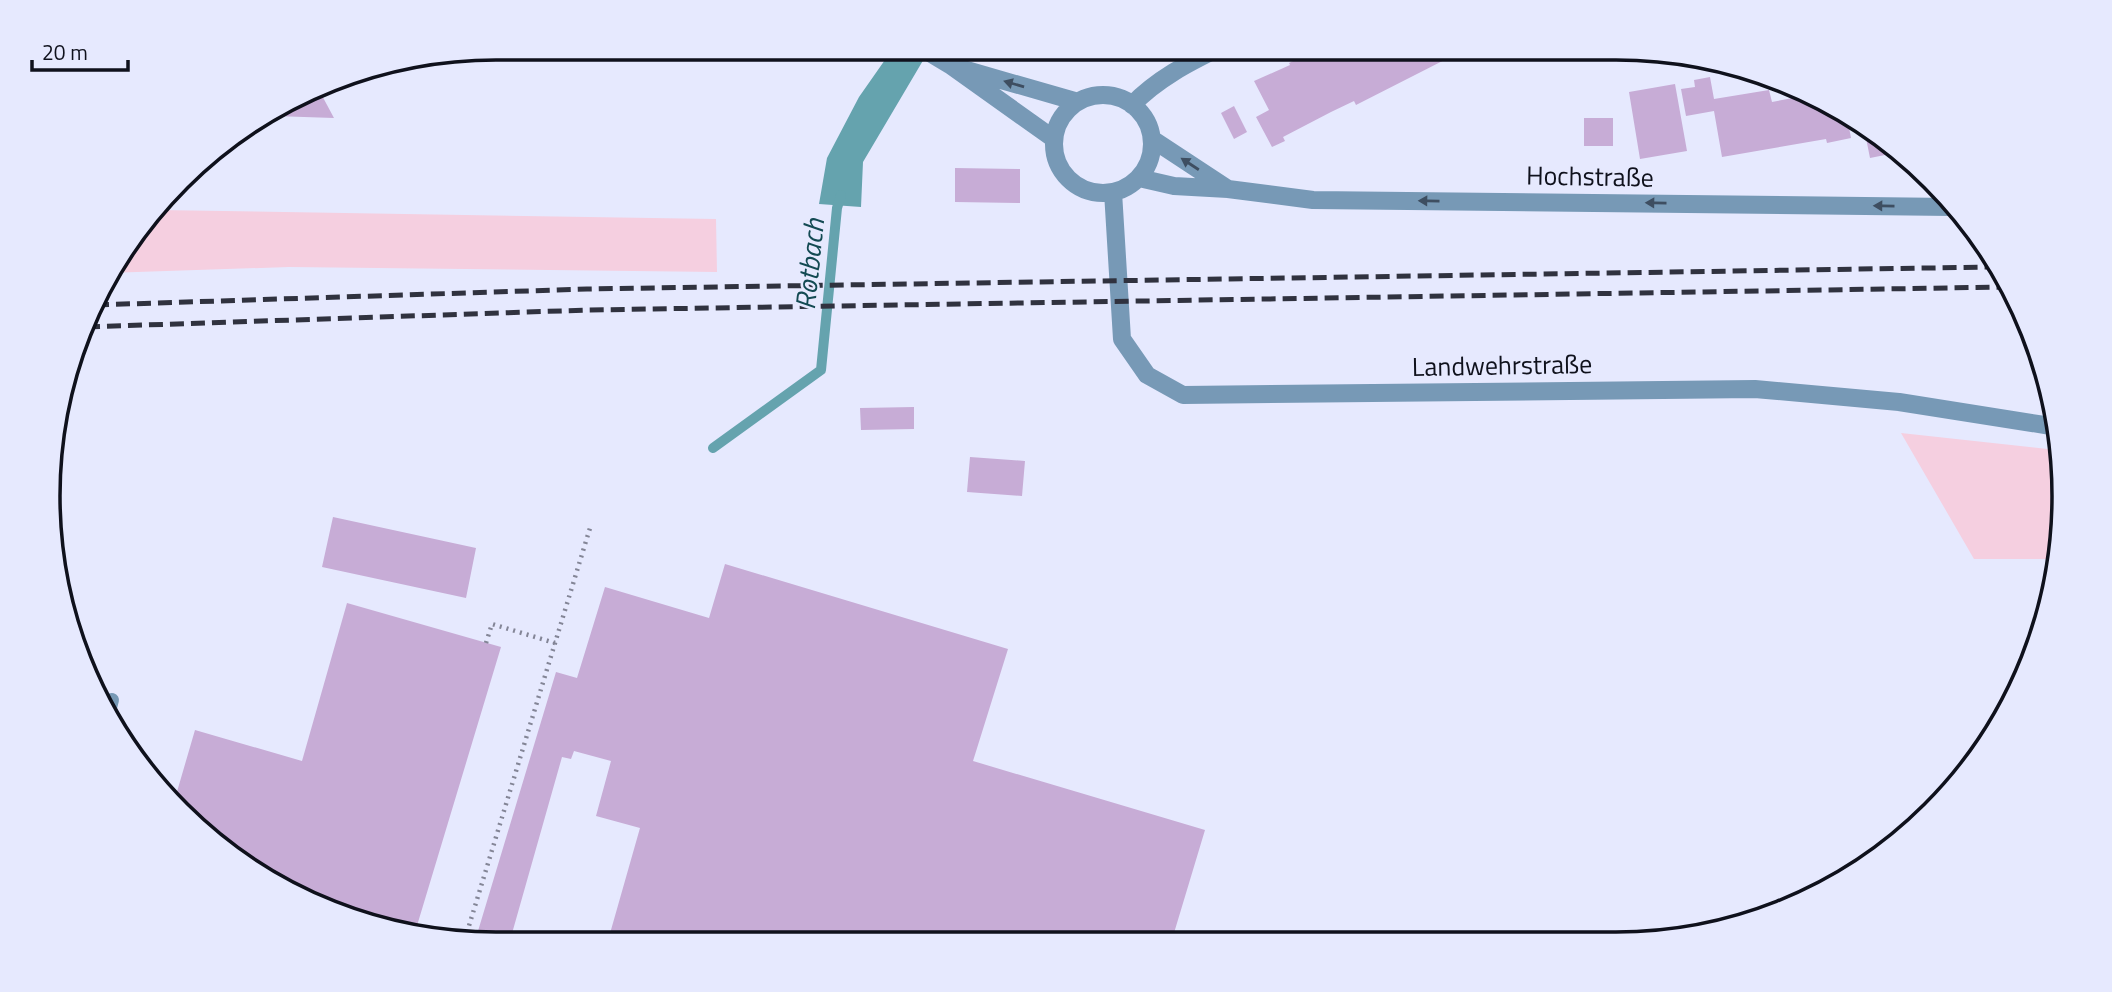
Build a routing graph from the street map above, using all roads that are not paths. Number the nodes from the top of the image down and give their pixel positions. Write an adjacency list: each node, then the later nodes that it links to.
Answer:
1 (940, 59): 3 (street)
2 (1197, 59): 5 (street)
3 (950, 65): 4 (street, one-way to 3); 6 (street)
4 (1078, 102): 5 (street); 6 (street)
5 (1132, 105): 7 (street)
6 (1054, 139): 10 (street)
7 (1152, 139): 8 (street); 9 (street, Hochstraße, one-way to 7)
8 (1139, 178): 9 (street, Hochstraße); 10 (street)
9 (1228, 189): 11 (street, Hochstraße, one-way to 9)
10 (1113, 192): 12 (street, Landwehrstraße)
11 (1942, 206)
12 (2047, 425)

